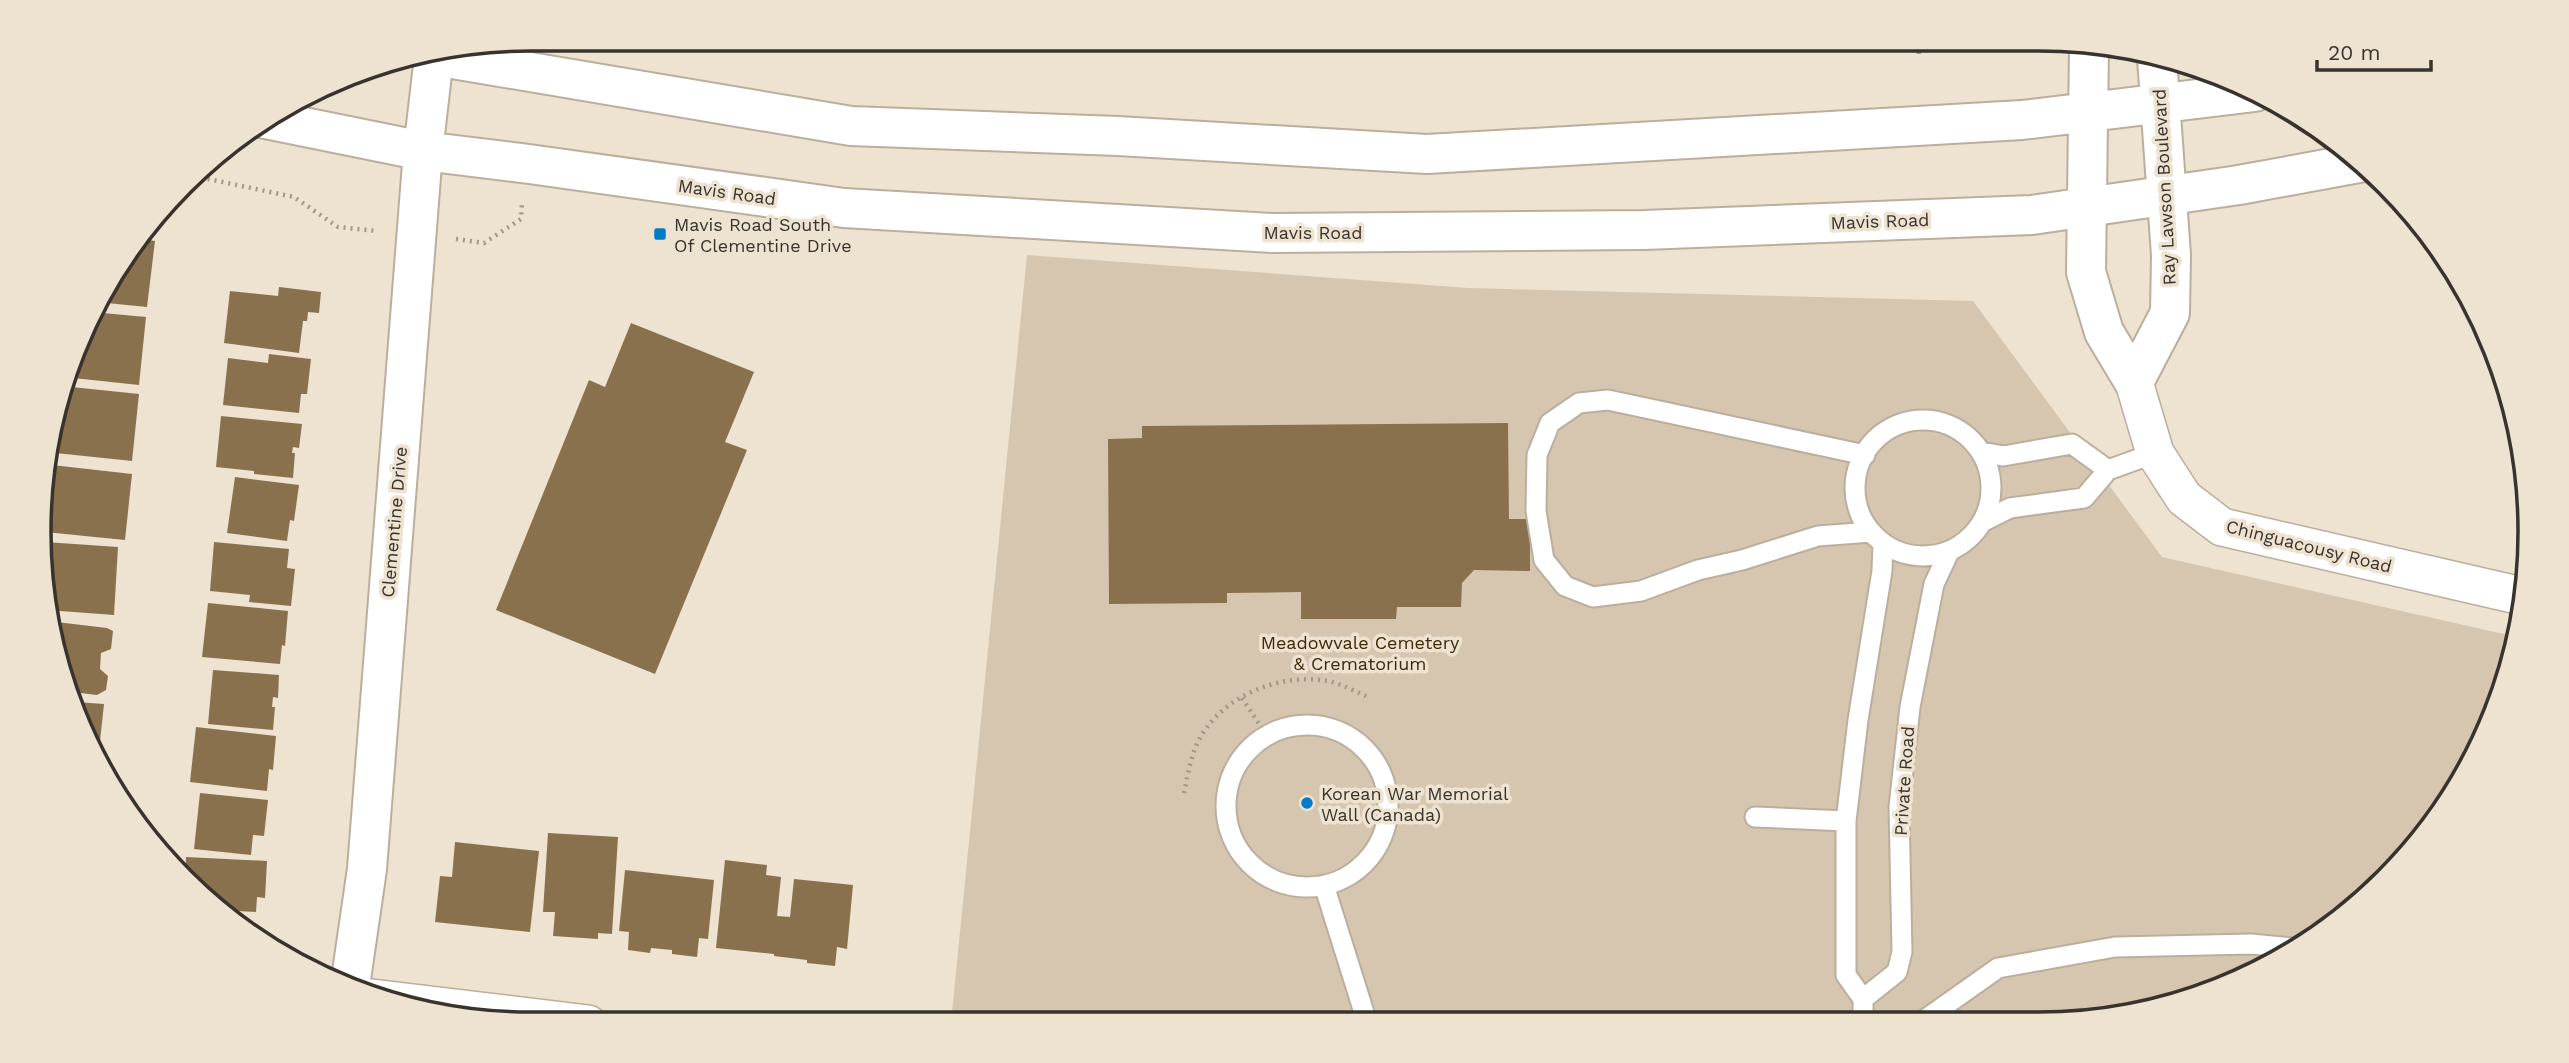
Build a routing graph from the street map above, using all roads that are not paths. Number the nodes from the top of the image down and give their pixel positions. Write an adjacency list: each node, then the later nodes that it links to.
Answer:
1 (2089, 54): 7 (main road)
2 (447, 59): 7 (main road)
3 (431, 61): 9 (main road, Clementine Drive)
4 (2158, 66): 6 (main road, Ray Lawson Boulevard)
5 (2237, 94): 6 (main road)
6 (2160, 103): 7 (main road); 11 (main road, Ray Lawson Boulevard)
7 (2088, 112): 12 (main road)
8 (280, 122): 9 (main road, Mavis Road)
9 (423, 151): 12 (main road, Mavis Road); 26 (main road, Clementine Drive)
10 (2348, 165): 11 (main road, Mavis Road)
11 (2167, 196): 12 (main road, Mavis Road); 13 (main road, Ray Lawson Boulevard)
12 (2087, 208): 13 (main road)
13 (2134, 382): 15 (street, Chinguacousy Road)
14 (1982, 452): 16 (lane); 17 (lane); 18 (lane)
15 (2155, 453): 17 (lane); 21 (street, Chinguacousy Road)
16 (1865, 455): 19 (lane); 19 (lane)
17 (2108, 470): 18 (lane)
18 (1984, 521): 20 (lane)
19 (1877, 537): 20 (lane); 23 (lane)
20 (1949, 552): 27 (lane, Private Road)
21 (2514, 594)
22 (1755, 817): 23 (lane)
23 (1846, 821): 27 (lane)
24 (1324, 886): 24 (lane); 28 (lane)
25 (2280, 947): 30 (lane)
26 (351, 977)
27 (1863, 999): 29 (lane)
28 (1364, 1012)
29 (1863, 1012)
30 (1936, 1012)

